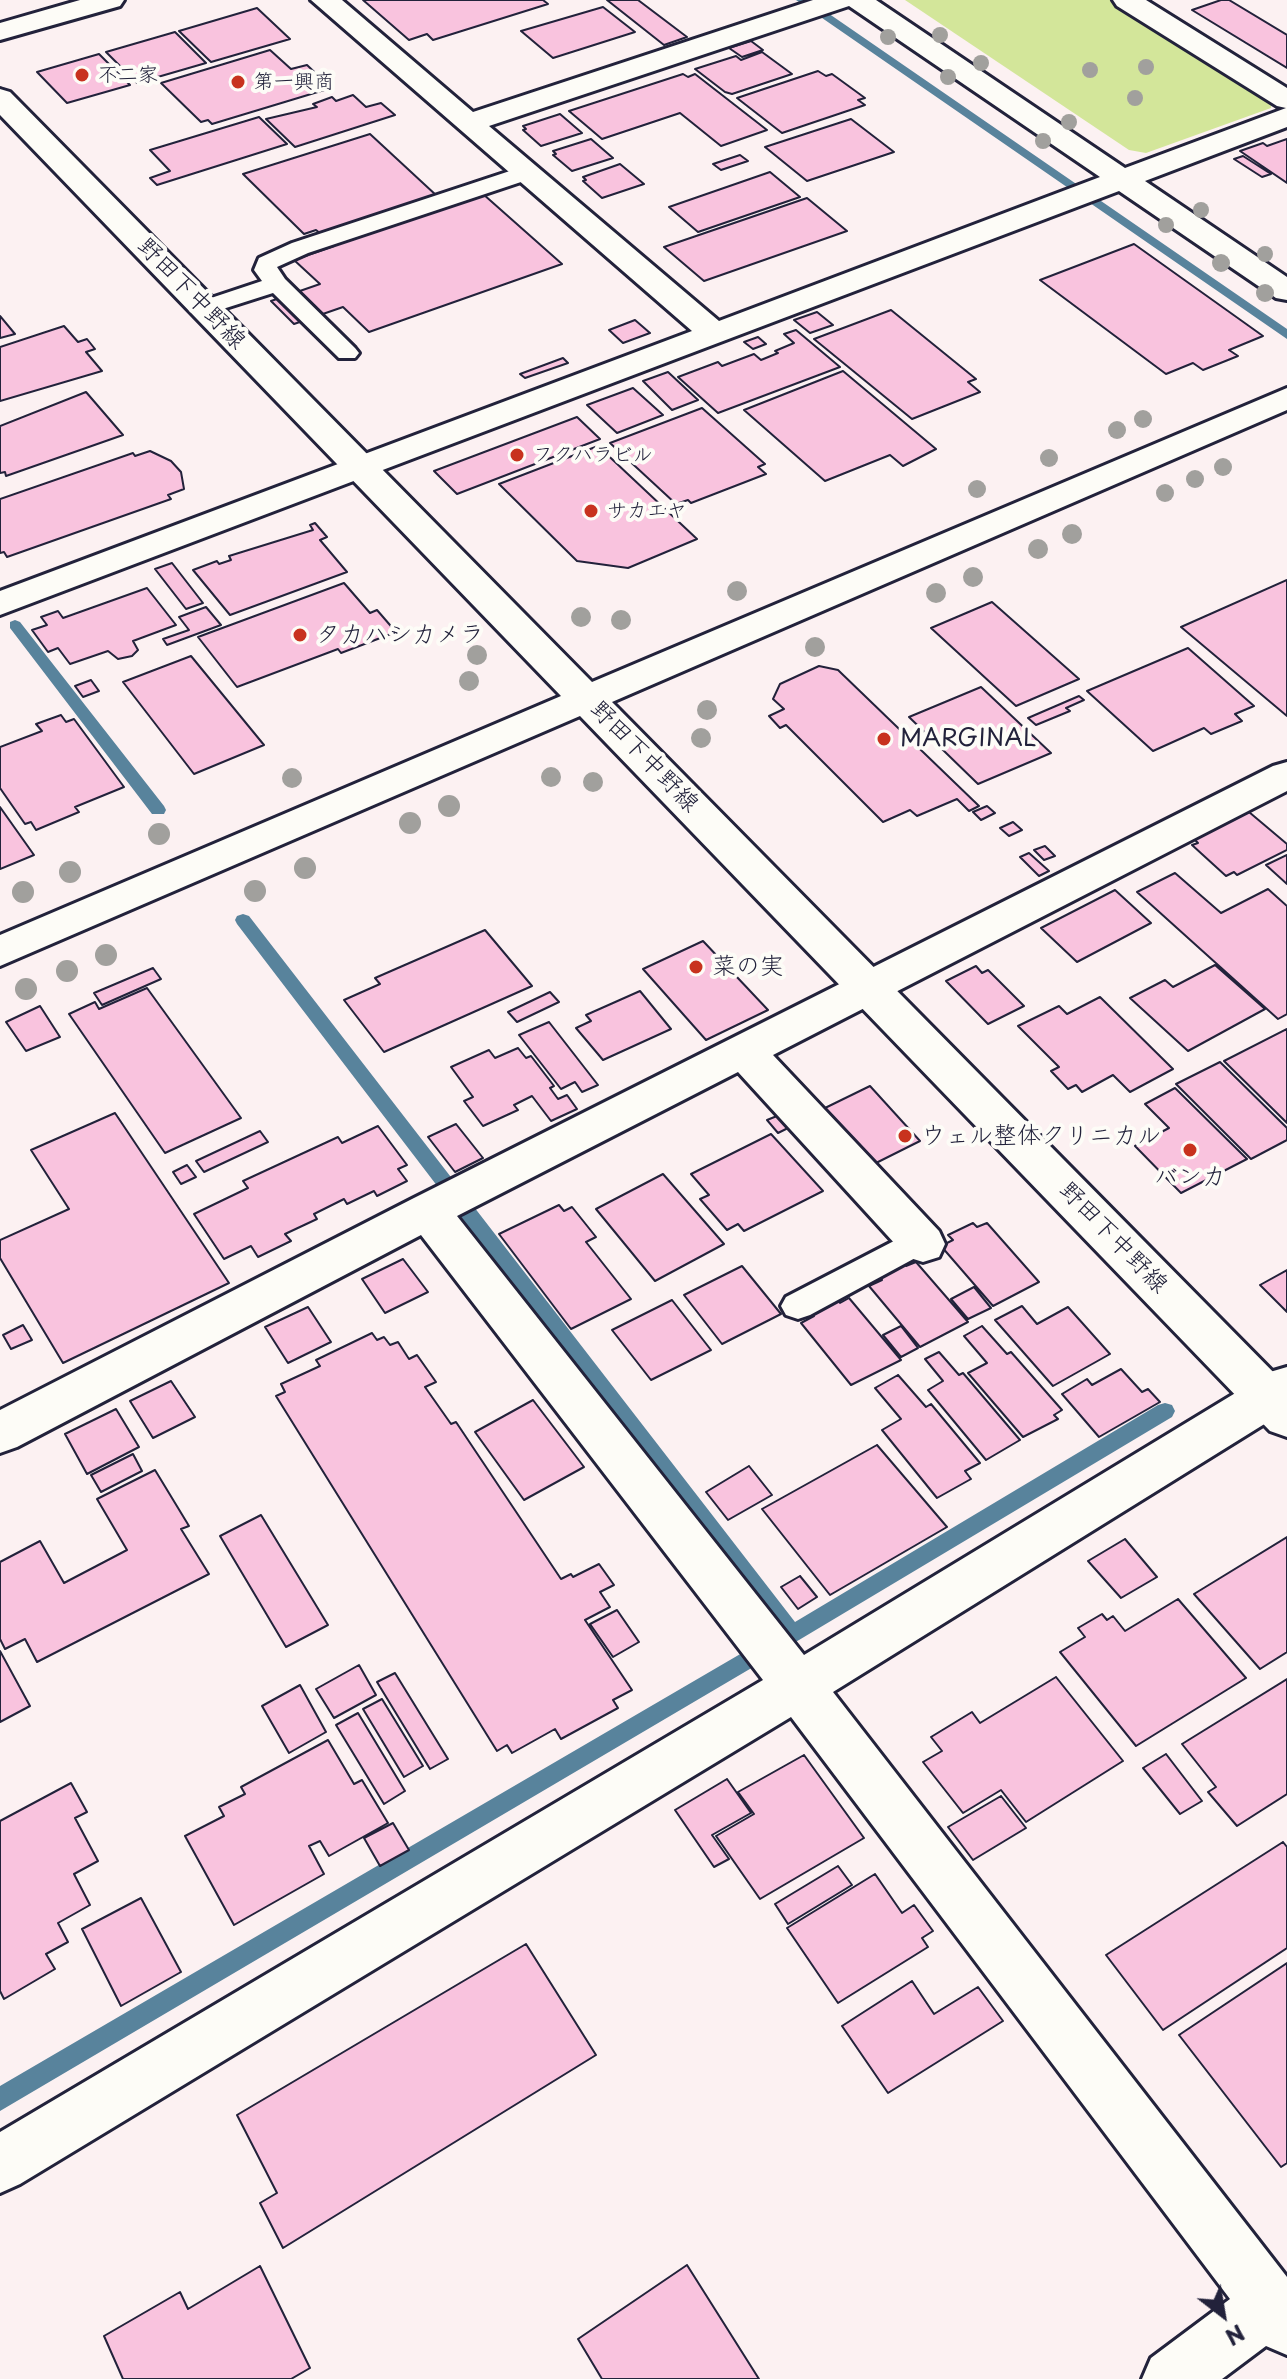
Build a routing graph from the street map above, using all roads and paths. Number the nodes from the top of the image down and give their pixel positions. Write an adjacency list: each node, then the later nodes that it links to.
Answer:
1 (110, 0): 6 (street)
2 (325, 0): 10 (street)
3 (858, 0): 12 (street)
4 (1127, 0): 8 (street)
5 (823, 6): 10 (street)
6 (0, 32)
7 (0, 98): 15 (street, 野田下中野線)
8 (1287, 100)
9 (1287, 117): 12 (street)
10 (468, 123): 11 (street)
11 (525, 173): 13 (lane); 16 (street)
12 (1122, 179): 14 (street); 16 (street)
13 (277, 284): 15 (lane); 17 (lane)
14 (1287, 291)
15 (204, 308): 19 (street, 野田下中野線)
16 (713, 332): 19 (street)
17 (347, 353)
18 (1287, 398): 21 (street)
19 (361, 468): 20 (street); 21 (street, 野田下中野線)
20 (5, 602)
21 (588, 699): 23 (street); 24 (street, 野田下中野線)
22 (1281, 786): 24 (street)
23 (0, 951)
24 (867, 988): 25 (street); 29 (street, 野田下中野線)
25 (744, 1051): 26 (street); 27 (street)
26 (448, 1201): 30 (street); 31 (street)
27 (921, 1242): 28 (lane)
28 (798, 1306)
29 (1281, 1400): 31 (street)
30 (0, 1433)
31 (779, 1661): 32 (street); 33 (street)
32 (0, 2164)
33 (1279, 2314): 34 (street)
34 (1172, 2379)

